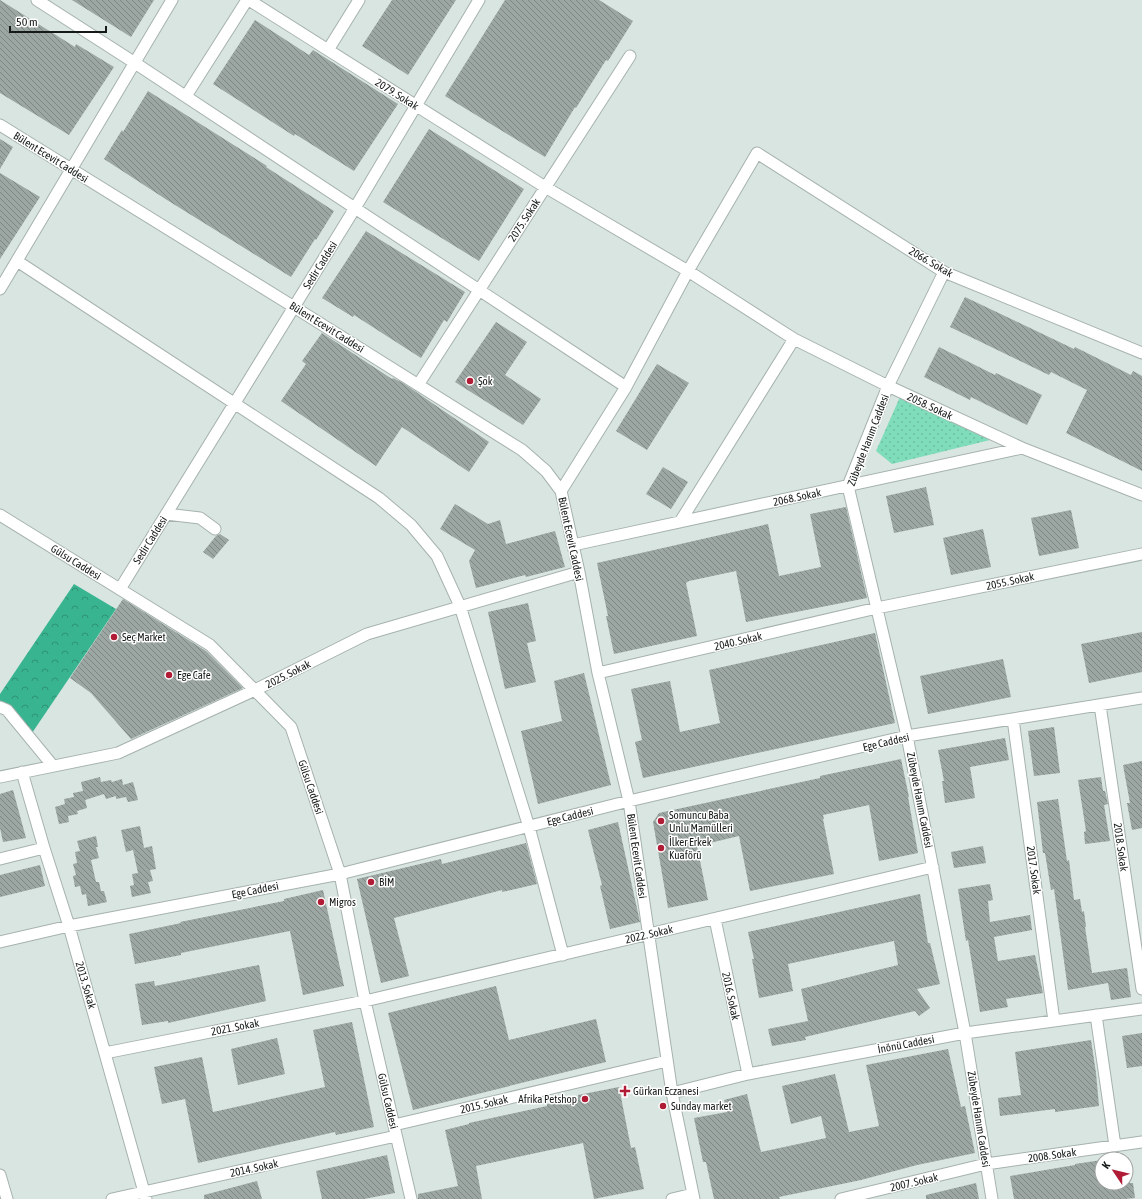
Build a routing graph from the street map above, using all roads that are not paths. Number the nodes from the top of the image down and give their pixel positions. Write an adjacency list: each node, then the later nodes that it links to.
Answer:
1 (37, 0): 8 (street)
2 (172, 0): 8 (street)
3 (248, 0): 6 (street, 2079. Sokak); 9 (street)
4 (359, 0): 6 (street)
5 (477, 1): 10 (street, Sedir Caddesi)
6 (328, 50): 10 (street, 2079. Sokak)
7 (630, 56): 13 (street, 2075. Sokak)
8 (135, 62): 9 (street); 12 (street)
9 (186, 96): 14 (street)
10 (416, 106): 13 (street, 2079. Sokak); 14 (street, Sedir Caddesi)
11 (0, 125): 12 (street, Bülent Ecevit Caddesi)
12 (71, 169): 15 (street); 20 (street, Bülent Ecevit Caddesi)
13 (545, 187): 16 (street, 2079. Sokak); 19 (street, 2075. Sokak)
14 (355, 208): 19 (street); 20 (street, Sedir Caddesi)
15 (16, 261): 18 (street); 26 (street)
16 (688, 270): 17 (street, 2066. Sokak); 21 (street, 2058. Sokak); 25 (street)
17 (944, 272): 22 (street, 2066. Sokak); 24 (street, Zübeyde Hanım Caddesi)
18 (0, 289)
19 (478, 290): 23 (street, 2075. Sokak); 25 (street)
20 (294, 307): 23 (street, Bülent Ecevit Caddesi); 26 (street, Sedir Caddesi)
21 (794, 339): 24 (street, 2058. Sokak); 33 (street)
22 (1142, 353)
23 (418, 385): 29 (street, Bülent Ecevit Caddesi)
24 (888, 386): 27 (street, 2058. Sokak); 28 (street, Zübeyde Hanım Caddesi)
25 (626, 387): 29 (street)
26 (235, 403): 31 (street, Sedir Caddesi); 39 (street)
27 (1022, 448): 28 (street, 2068. Sokak); 30 (street, 2058. Sokak)
28 (848, 486): 33 (street, 2068. Sokak); 40 (street, Zübeyde Hanım Caddesi)
29 (561, 491): 35 (street, Bülent Ecevit Caddesi)
30 (1142, 495)
31 (166, 514): 34 (street); 38 (street, Sedir Caddesi)
32 (0, 515): 38 (street, Gülsu Caddesi)
33 (680, 522): 35 (street, 2068. Sokak)
34 (215, 529)
35 (573, 546): 37 (street, Bülent Ecevit Caddesi)
36 (1142, 554): 40 (street, 2055. Sokak)
37 (579, 572): 39 (street, 2025. Sokak); 41 (street, Bülent Ecevit Caddesi)
38 (120, 589): 42 (street, Gülsu Caddesi)
39 (460, 606): 42 (street, 2025. Sokak); 52 (street)
40 (877, 608): 41 (street, 2040. Sokak); 47 (street, Zübeyde Hanım Caddesi)
41 (598, 673): 51 (street, Bülent Ecevit Caddesi)
42 (255, 690): 48 (street, 2025. Sokak); 56 (street, Gülsu Caddesi)
43 (1142, 698): 44 (street, Ege Caddesi)
44 (1100, 705): 46 (street, Ege Caddesi); 62 (street, 2018. Sokak)
45 (0, 708): 48 (street)
46 (1013, 719): 47 (street, Ege Caddesi); 66 (street, 2017. Sokak)
47 (907, 736): 51 (street, Ege Caddesi); 55 (street, Zübeyde Hanım Caddesi)
48 (53, 766): 49 (street, 2025. Sokak)
49 (22, 772): 50 (street, 2025. Sokak); 53 (street, 2013. Sokak)
50 (0, 777)
51 (629, 801): 52 (street, Ege Caddesi); 59 (street, Bülent Ecevit Caddesi)
52 (529, 827): 56 (street, Ege Caddesi); 61 (street)
53 (44, 848): 54 (street); 58 (street, 2013. Sokak)
54 (0, 859)
55 (933, 867): 57 (street, 2022. Sokak); 67 (street, Zübeyde Hanım Caddesi)
56 (340, 874): 58 (street, Ege Caddesi); 63 (street, Gülsu Caddesi)
57 (715, 919): 59 (street, 2022. Sokak); 70 (street, 2016. Sokak)
58 (69, 926): 60 (street, Ege Caddesi); 68 (street, 2013. Sokak)
59 (648, 934): 61 (street, 2022. Sokak); 69 (street, Bülent Ecevit Caddesi)
60 (0, 942)
61 (563, 955): 63 (street, 2022. Sokak)
62 (1142, 989)
63 (365, 1001): 68 (street, 2021. Sokak); 72 (street, Gülsu Caddesi)
64 (1142, 1009): 65 (street, İnönü Caddesi)
65 (1096, 1015): 66 (street, İnönü Caddesi); 75 (street)
66 (1054, 1021): 67 (street, İnönü Caddesi)
67 (965, 1033): 70 (street, İnönü Caddesi); 76 (street, Zübeyde Hanım Caddesi)
68 (105, 1052): 78 (street, 2013. Sokak)
69 (668, 1061): 71 (street, Bülent Ecevit Caddesi); 72 (street, 2015. Sokak)
70 (748, 1074): 71 (street, İnönü Caddesi)
71 (672, 1093): 79 (street, Bülent Ecevit Caddesi)
72 (394, 1125): 73 (street, Gülsu Caddesi)
73 (396, 1136): 78 (street, 2014. Sokak); 82 (street, Gülsu Caddesi)
74 (1142, 1142): 75 (street, 2008. Sokak)
75 (1115, 1146): 76 (street, 2008. Sokak)
76 (986, 1164): 84 (street, 2007. Sokak); 85 (street, Zübeyde Hanım Caddesi)
77 (0, 1175): 80 (street)
78 (145, 1195): 81 (street, 2014. Sokak)
79 (694, 1196): 83 (street)
80 (7, 1199)
81 (112, 1199)
82 (411, 1199)
83 (672, 1199)
84 (841, 1199)
85 (992, 1199)

